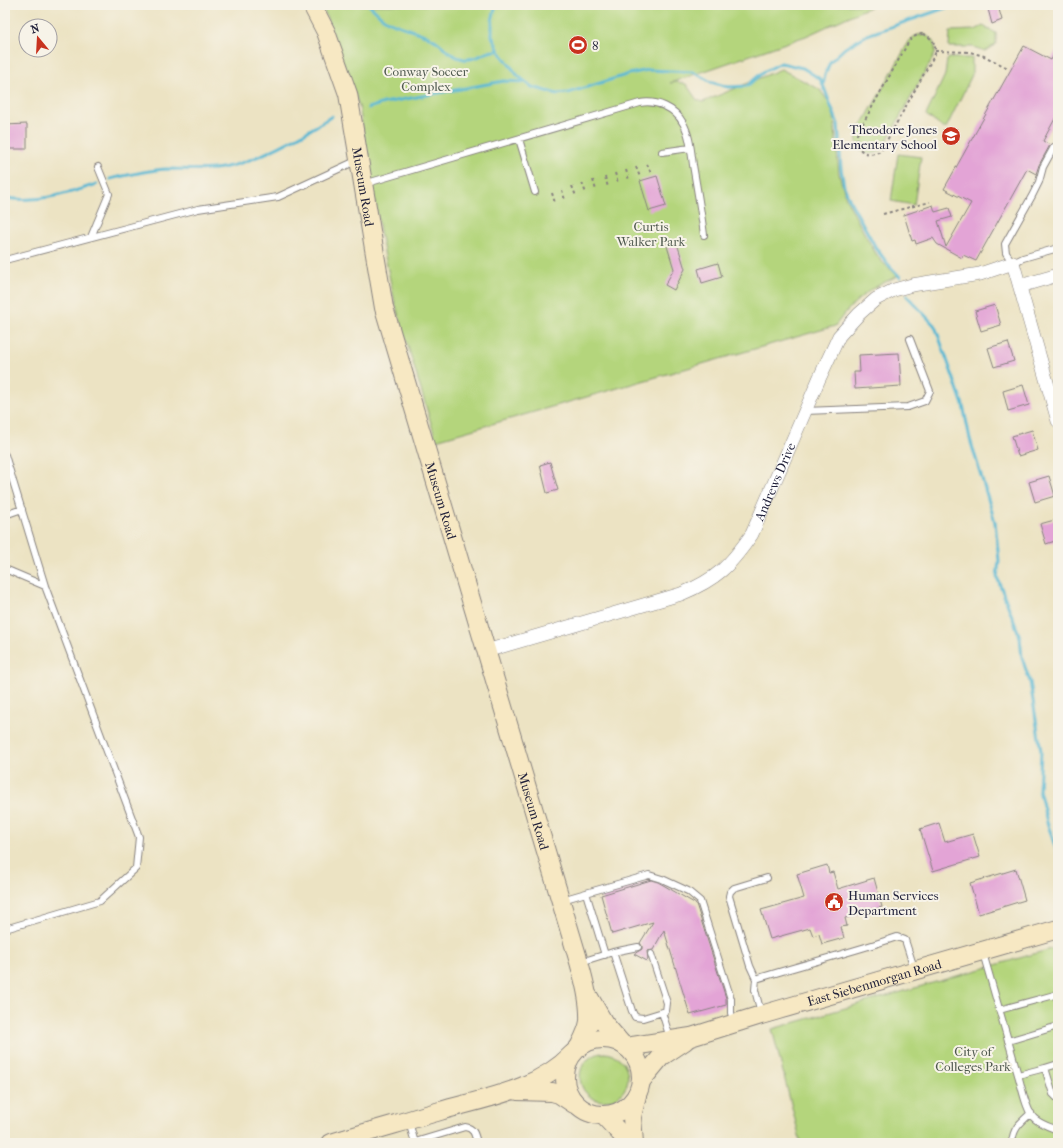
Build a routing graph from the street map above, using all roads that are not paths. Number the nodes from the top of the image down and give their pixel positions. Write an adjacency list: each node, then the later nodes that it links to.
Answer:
1 (312, 5): 6 (street, Museum Road)
2 (519, 139): 4 (lane); 8 (lane); 9 (lane)
3 (1058, 146): 14 (lane)
4 (690, 148): 5 (lane); 10 (lane)
5 (662, 152)
6 (358, 159): 8 (street, Museum Road); 11 (lane)
7 (98, 167): 11 (lane)
8 (363, 185): 25 (street, Museum Road)
9 (535, 192)
10 (704, 235)
11 (91, 237): 13 (lane)
12 (1058, 248): 14 (lane)
13 (5, 260)
14 (1013, 263): 16 (street); 18 (street, Andrews Drive)
15 (1058, 275): 16 (street)
16 (1020, 286): 19 (street)
17 (910, 339): 18 (lane)
18 (806, 410): 25 (street, Andrews Drive)
19 (1058, 421)
20 (5, 455): 21 (lane)
21 (22, 509): 22 (lane); 24 (lane)
22 (5, 515)
23 (5, 569): 24 (lane)
24 (45, 586): 29 (lane)
25 (486, 651): 28 (street, Museum Road)
26 (767, 878): 38 (lane)
27 (586, 893): 28 (lane); 34 (lane); 44 (lane)
28 (561, 900): 36 (street, Museum Road)
29 (5, 929)
30 (1058, 929): 32 (street, East Siebenmorgan Road)
31 (638, 947): 33 (lane)
32 (982, 950): 37 (street, East Siebenmorgan Road); 41 (lane)
33 (613, 952): 34 (lane); 42 (lane)
34 (605, 954): 36 (lane)
35 (651, 954): 42 (lane)
36 (579, 962): 39 (street, Museum Road)
37 (914, 970): 38 (lane); 43 (street, East Siebenmorgan Road)
38 (756, 979): 43 (lane)
39 (587, 993): 49 (street, Museum Road); 50 (street, Museum Road)
40 (1058, 994): 41 (lane)
41 (998, 1010): 48 (lane)
42 (662, 1012): 47 (lane)
43 (761, 1015): 44 (street, East Siebenmorgan Road)
44 (734, 1023): 46 (street, East Siebenmorgan Road)
45 (1058, 1026): 48 (lane)
46 (691, 1037): 47 (street, East Siebenmorgan Road); 54 (street, East Siebenmorgan Road)
47 (671, 1040): 49 (street, East Siebenmorgan Road)
48 (1008, 1041): 53 (lane)
49 (624, 1045): 50 (street); 54 (street)
50 (576, 1051): 55 (street); 57 (street)
51 (1058, 1064): 52 (lane)
52 (1044, 1068): 53 (lane); 56 (lane)
53 (1018, 1076): 58 (lane)
54 (639, 1088): 59 (street); 66 (street)
55 (511, 1091): 57 (street); 60 (street)
56 (1058, 1098)
57 (578, 1106): 59 (street)
58 (1031, 1113): 61 (lane); 67 (lane)
59 (603, 1115): 65 (street)
60 (408, 1120): 62 (lane); 63 (street)
61 (1058, 1130)
62 (415, 1142): 64 (lane)
63 (331, 1143)
64 (477, 1143)
65 (628, 1143)
66 (634, 1143)
67 (1012, 1143)

